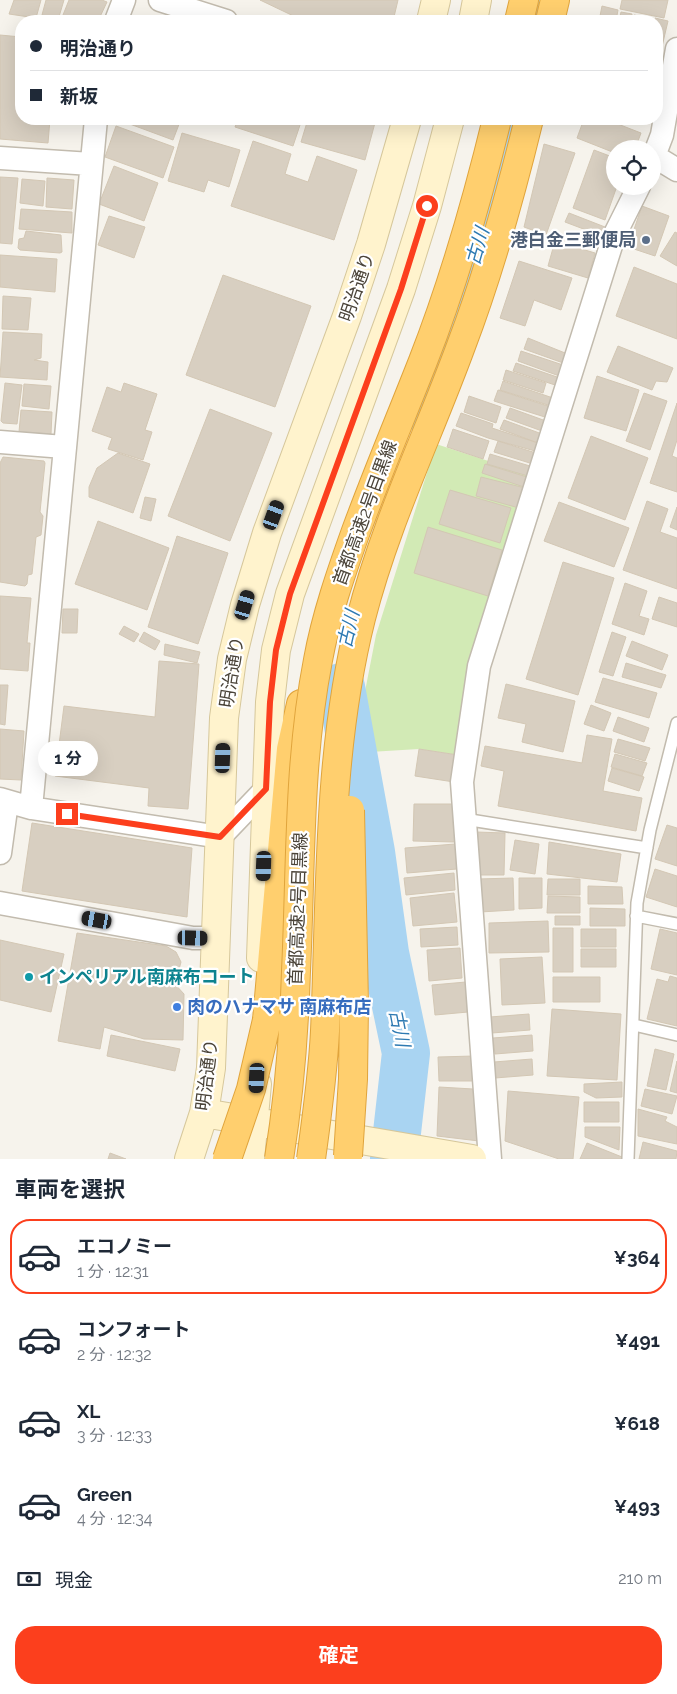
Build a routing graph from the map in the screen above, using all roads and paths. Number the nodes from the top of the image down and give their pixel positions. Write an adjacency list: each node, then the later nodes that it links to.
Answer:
1 (124, 0): 7 (street)
2 (160, 0): 8 (street)
3 (436, 0): 9 (main road)
4 (477, 0): 10 (main road)
5 (524, 0): 11 (highway)
6 (555, 0): 12 (highway)
7 (118, 15)
8 (207, 15)
9 (432, 15)
10 (474, 15)
11 (521, 15)
12 (551, 15)
13 (677, 49): 19 (street)
14 (95, 125): 22 (street)
15 (405, 125): 34 (main road, 明治通り)
16 (448, 125): 30 (main road)
17 (495, 125): 28 (highway, 首都高速2号目黒線, bridge)
18 (527, 125): 27 (highway, 首都高速2号目黒線, bridge)
19 (660, 140)
20 (0, 158): 22 (street)
21 (661, 161): 23 (street)
22 (91, 164): 26 (street)
23 (677, 170)
24 (634, 195): 33 (street)
25 (0, 442): 26 (street)
26 (64, 447): 32 (street)
27 (374, 573): 45 (highway, bridge); 50 (highway, 首都高速2号目黒線, bridge)
28 (330, 610): 47 (highway, bridge); 49 (highway, 首都高速2号目黒線, bridge)
29 (677, 722): 35 (lane)
30 (266, 789): 34 (street); 44 (main road)
31 (4, 800): 32 (street); 36 (street)
32 (30, 808): 34 (street)
33 (464, 819): 35 (lane); 52 (street)
34 (220, 837): 40 (main road, 明治通り)
35 (646, 848): 38 (lane)
36 (0, 853)
37 (0, 902): 40 (street)
38 (636, 916): 39 (lane); 41 (lane)
39 (677, 924)
40 (216, 938): 43 (main road, 明治通り)
41 (634, 1025): 42 (lane); 53 (lane)
42 (677, 1035)
43 (204, 1113): 44 (main road); 46 (main road, 明治通り)
44 (254, 1121): 45 (main road); 48 (main road)
45 (349, 1149): 51 (main road)
46 (189, 1159)
47 (227, 1159)
48 (250, 1159)
49 (279, 1159)
50 (312, 1159)
51 (472, 1159)
52 (490, 1159)
53 (628, 1159)

